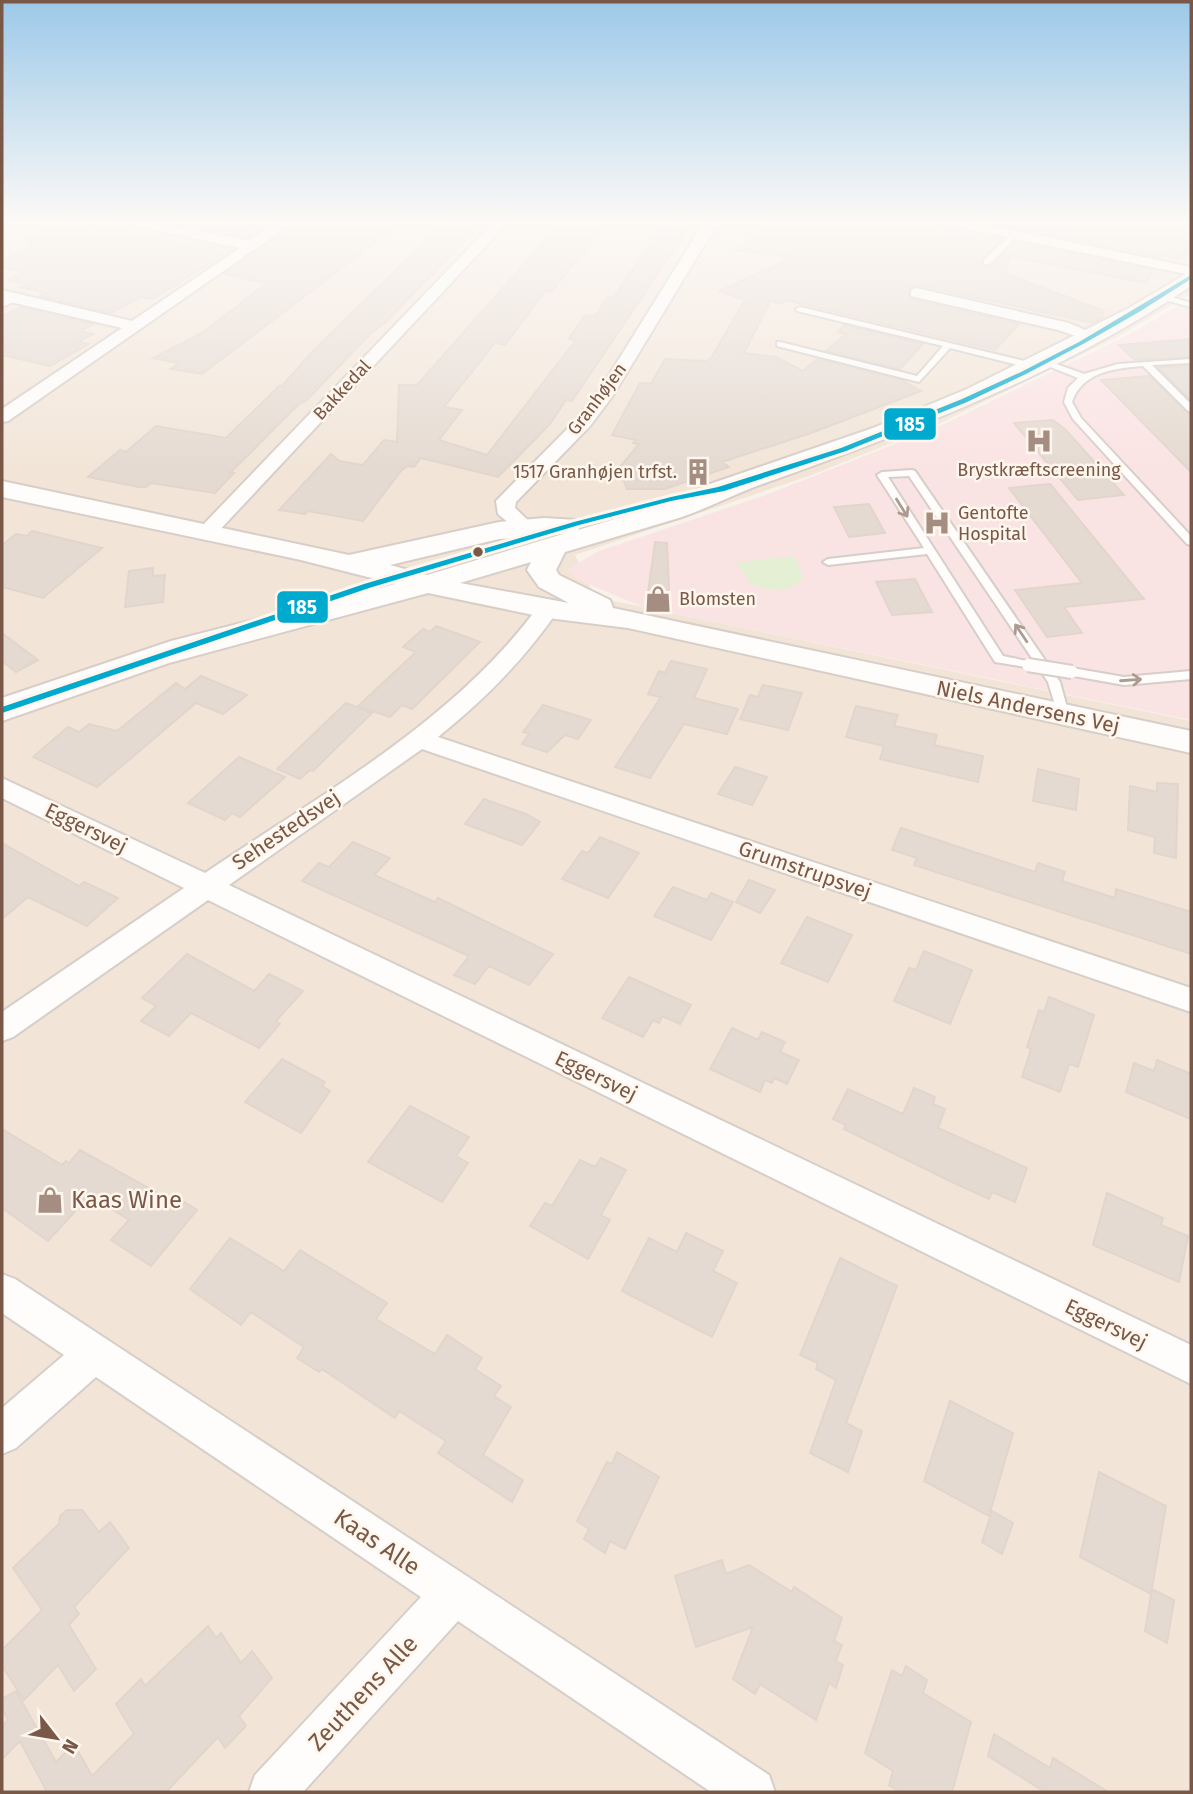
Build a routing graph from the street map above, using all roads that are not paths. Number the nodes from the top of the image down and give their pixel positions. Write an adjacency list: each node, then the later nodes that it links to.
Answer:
1 (24, 303): 8 (street)
2 (169, 303): 8 (street)
3 (425, 303): 20 (street, Bakkedal)
4 (662, 303): 19 (street, Granhøjen)
5 (959, 303): 9 (street)
6 (1153, 303): 9 (street)
7 (800, 309): 11 (lane)
8 (135, 326): 17 (street)
9 (1091, 336): 13 (street)
10 (780, 344): 11 (lane)
11 (948, 345): 13 (lane)
12 (1191, 361): 14 (lane)
13 (1038, 364): 15 (lane); 21 (street)
14 (1146, 365): 15 (lane); 16 (lane)
15 (1083, 377): 22 (lane)
16 (1191, 409)
17 (2, 417)
18 (2, 489): 20 (street, Niels Andersens Vej)
19 (524, 526): 21 (street); 25 (street)
20 (208, 531): 24 (street, Niels Andersens Vej)
21 (561, 536): 27 (street); 28 (street)
22 (1191, 542)
23 (929, 551): 26 (lane); 29 (lane, one-way to 29, bridge); 31 (lane, one-way to 23)
24 (303, 552): 25 (street, Niels Andersens Vej); 27 (street, Niels Andersens Vej)
25 (355, 560): 27 (street, Niels Andersens Vej)
26 (828, 562)
27 (423, 577): 28 (street, Niels Andersens Vej); 30 (street)
28 (553, 598): 31 (street, Niels Andersens Vej); 32 (street, Sehestedsvej)
29 (1191, 674)
30 (2, 710)
31 (1063, 715): 33 (street, Niels Andersens Vej)
32 (419, 739): 35 (street, Sehestedsvej); 36 (street, Grumstrupsvej)
33 (1191, 742)
34 (2, 787): 35 (street, Eggersvej)
35 (204, 886): 37 (street, Sehestedsvej); 40 (street, Eggersvej)
36 (1191, 1000)
37 (2, 1028)
38 (2, 1292): 39 (street, Kaas Alle)
39 (94, 1354): 41 (street); 42 (street, Kaas Alle)
40 (1191, 1365)
41 (2, 1434)
42 (454, 1594): 43 (street, Zeuthens Alle); 44 (street, Kaas Alle)
43 (272, 1792)
44 (752, 1792)

